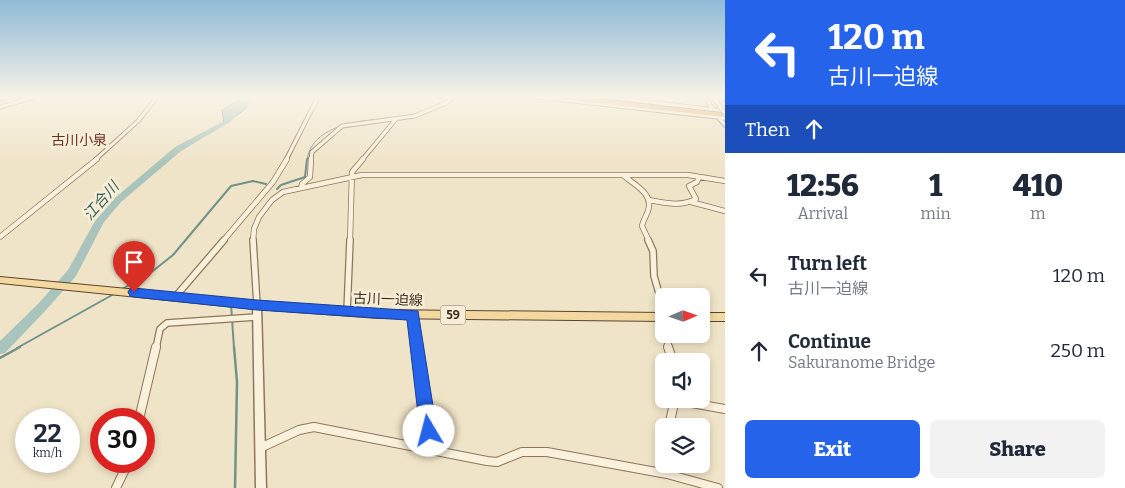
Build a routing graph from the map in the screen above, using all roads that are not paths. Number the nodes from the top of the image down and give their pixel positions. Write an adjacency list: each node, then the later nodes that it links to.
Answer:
1 (138, 120): 13 (street)
2 (307, 120): 16 (street)
3 (387, 120): 9 (street)
4 (395, 120): 6 (street)
5 (624, 175): 6 (street); 7 (street); 10 (street)
6 (352, 177): 9 (street); 18 (street)
7 (699, 177): 8 (street); 11 (street)
8 (725, 181)
9 (301, 188): 17 (street)
10 (648, 200): 11 (street); 15 (street)
11 (691, 202): 12 (street)
12 (725, 211)
13 (0, 237)
14 (0, 280): 16 (main road, 59)
15 (657, 288)
16 (175, 296): 17 (main road, 古川一迫線 / 59)
17 (257, 305): 18 (main road, 古川一迫線 / 59); 21 (street)
18 (347, 312): 19 (main road, 古川一迫線 / 59)
19 (413, 315): 20 (main road, 古川一迫線 / 59); 28 (street)
20 (655, 316)
21 (257, 317): 25 (street); 27 (street)
22 (710, 317): 23 (main road)
23 (725, 317)
24 (710, 406): 26 (street)
25 (142, 408)
26 (725, 409)
27 (259, 448): 28 (street); 32 (street)
28 (431, 451): 30 (street)
29 (123, 473): 31 (street)
30 (667, 474): 33 (street)
31 (116, 488)
32 (261, 488)
33 (718, 488)

